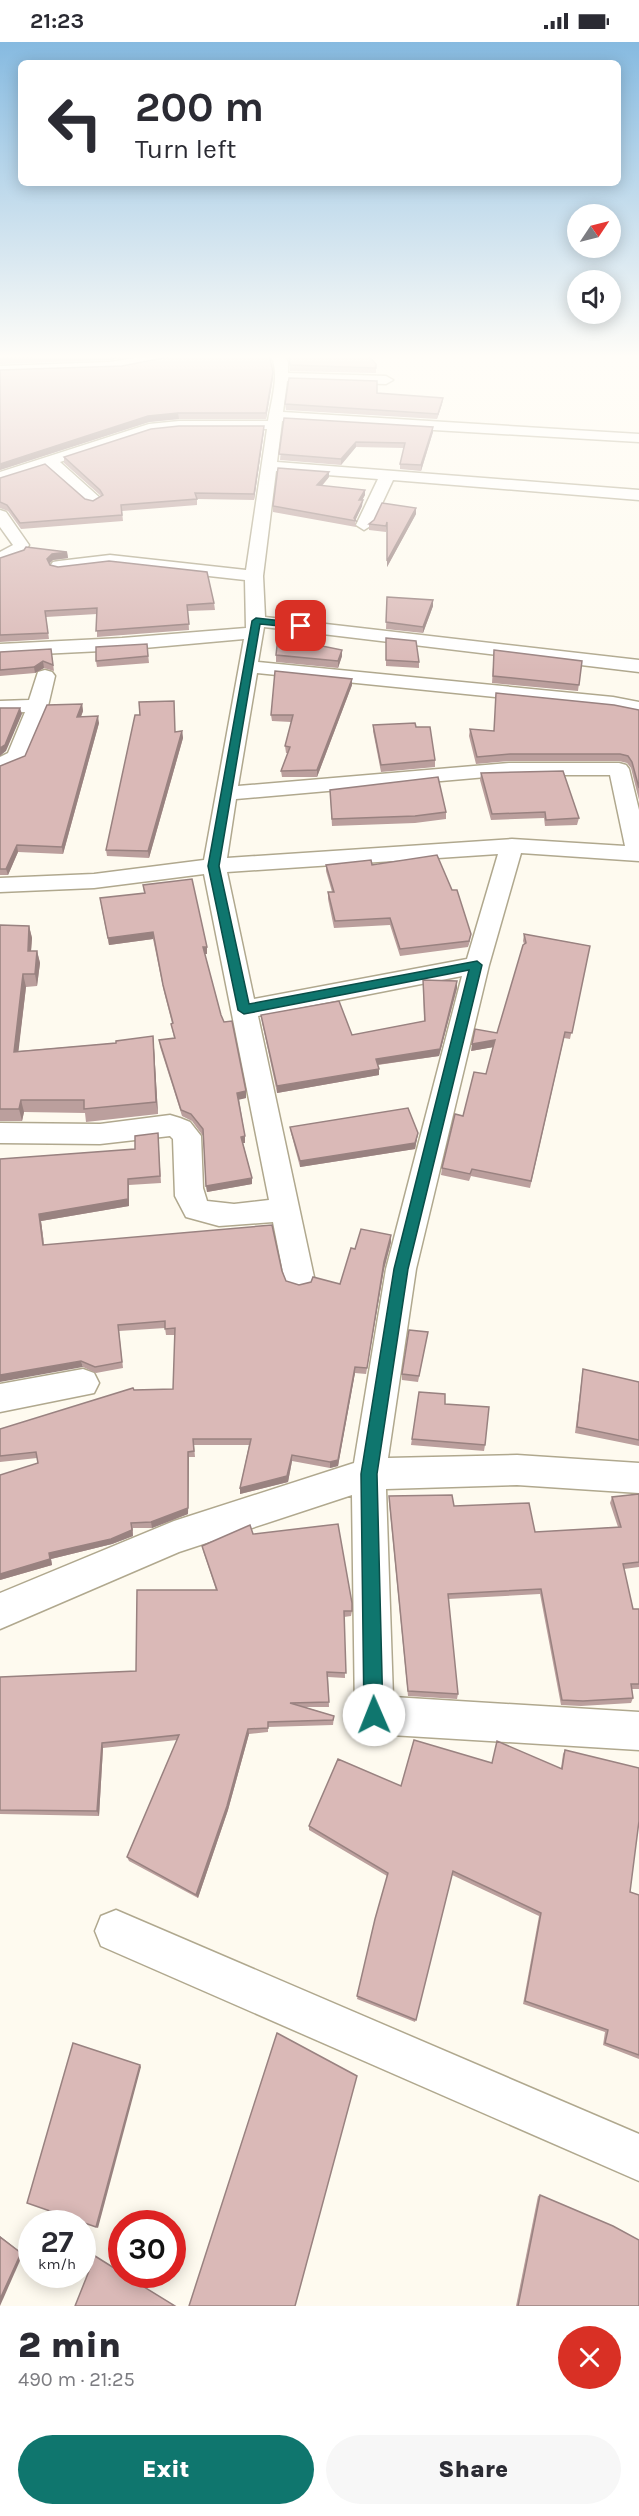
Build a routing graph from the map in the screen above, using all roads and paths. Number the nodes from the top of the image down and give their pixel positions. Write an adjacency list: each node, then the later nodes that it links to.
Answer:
1 (53, 460): 3 (street)
2 (270, 460): 4 (street)
3 (49, 461): 6 (street); 8 (street)
4 (269, 466): 5 (street); 13 (street)
5 (387, 476): 7 (street); 10 (street)
6 (0, 477)
7 (639, 495)
8 (93, 500)
9 (0, 515): 11 (street)
10 (364, 525)
11 (0, 558)
12 (59, 566): 13 (street)
13 (254, 576): 14 (street)
14 (255, 627): 15 (street); 16 (street); 17 (street)
15 (0, 650)
16 (639, 666)
17 (249, 667): 21 (street); 23 (street)
18 (45, 676): 19 (street)
19 (38, 706): 20 (street); 22 (street)
20 (0, 707)
21 (639, 708)
22 (0, 765)
23 (227, 793): 25 (street); 26 (street)
24 (512, 846): 25 (street); 26 (street); 28 (street)
25 (638, 854)
26 (214, 866): 27 (street); 29 (street)
27 (0, 885)
28 (477, 965): 29 (street); 35 (street)
29 (244, 1010): 31 (street)
30 (0, 1133): 31 (street)
31 (285, 1210): 32 (street)
32 (299, 1277)
33 (83, 1383): 34 (street)
34 (0, 1398)
35 (369, 1474): 36 (street); 37 (street); 38 (street)
36 (639, 1478)
37 (0, 1611)
38 (639, 1731)
39 (116, 1931): 40 (street)
40 (639, 2158)

